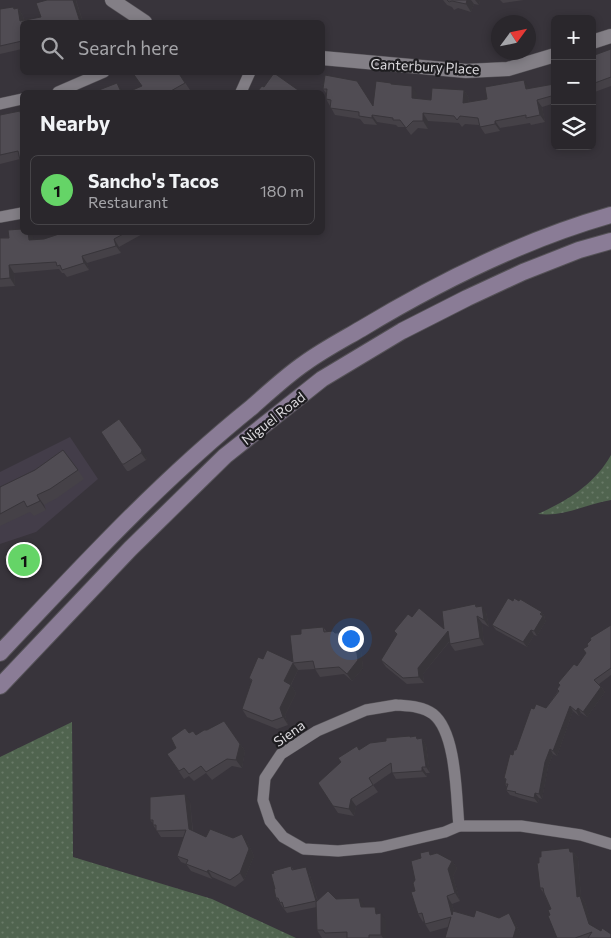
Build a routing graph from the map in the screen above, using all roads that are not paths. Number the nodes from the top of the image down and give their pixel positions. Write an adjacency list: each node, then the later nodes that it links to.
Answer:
1 (112, 0): 2 (street)
2 (142, 20)
3 (611, 36): 4 (street)
4 (596, 41)
5 (551, 56): 6 (street, Canterbury Place)
6 (325, 58)
7 (97, 75): 9 (street)
8 (248, 75): 10 (street)
9 (63, 90)
10 (241, 90)
11 (20, 100): 12 (street)
12 (0, 104)
13 (20, 213): 15 (street)
14 (611, 215): 17 (main road, Niguel Road)
15 (0, 216)
16 (611, 241): 18 (main road, Niguel Road)
17 (112, 534): 18 (main road); 19 (main road, Niguel Road)
18 (130, 549): 20 (main road, Niguel Road)
19 (0, 653)
20 (0, 686)
21 (459, 826): 21 (street, Siena); 22 (street, Siena)
22 (611, 844)

